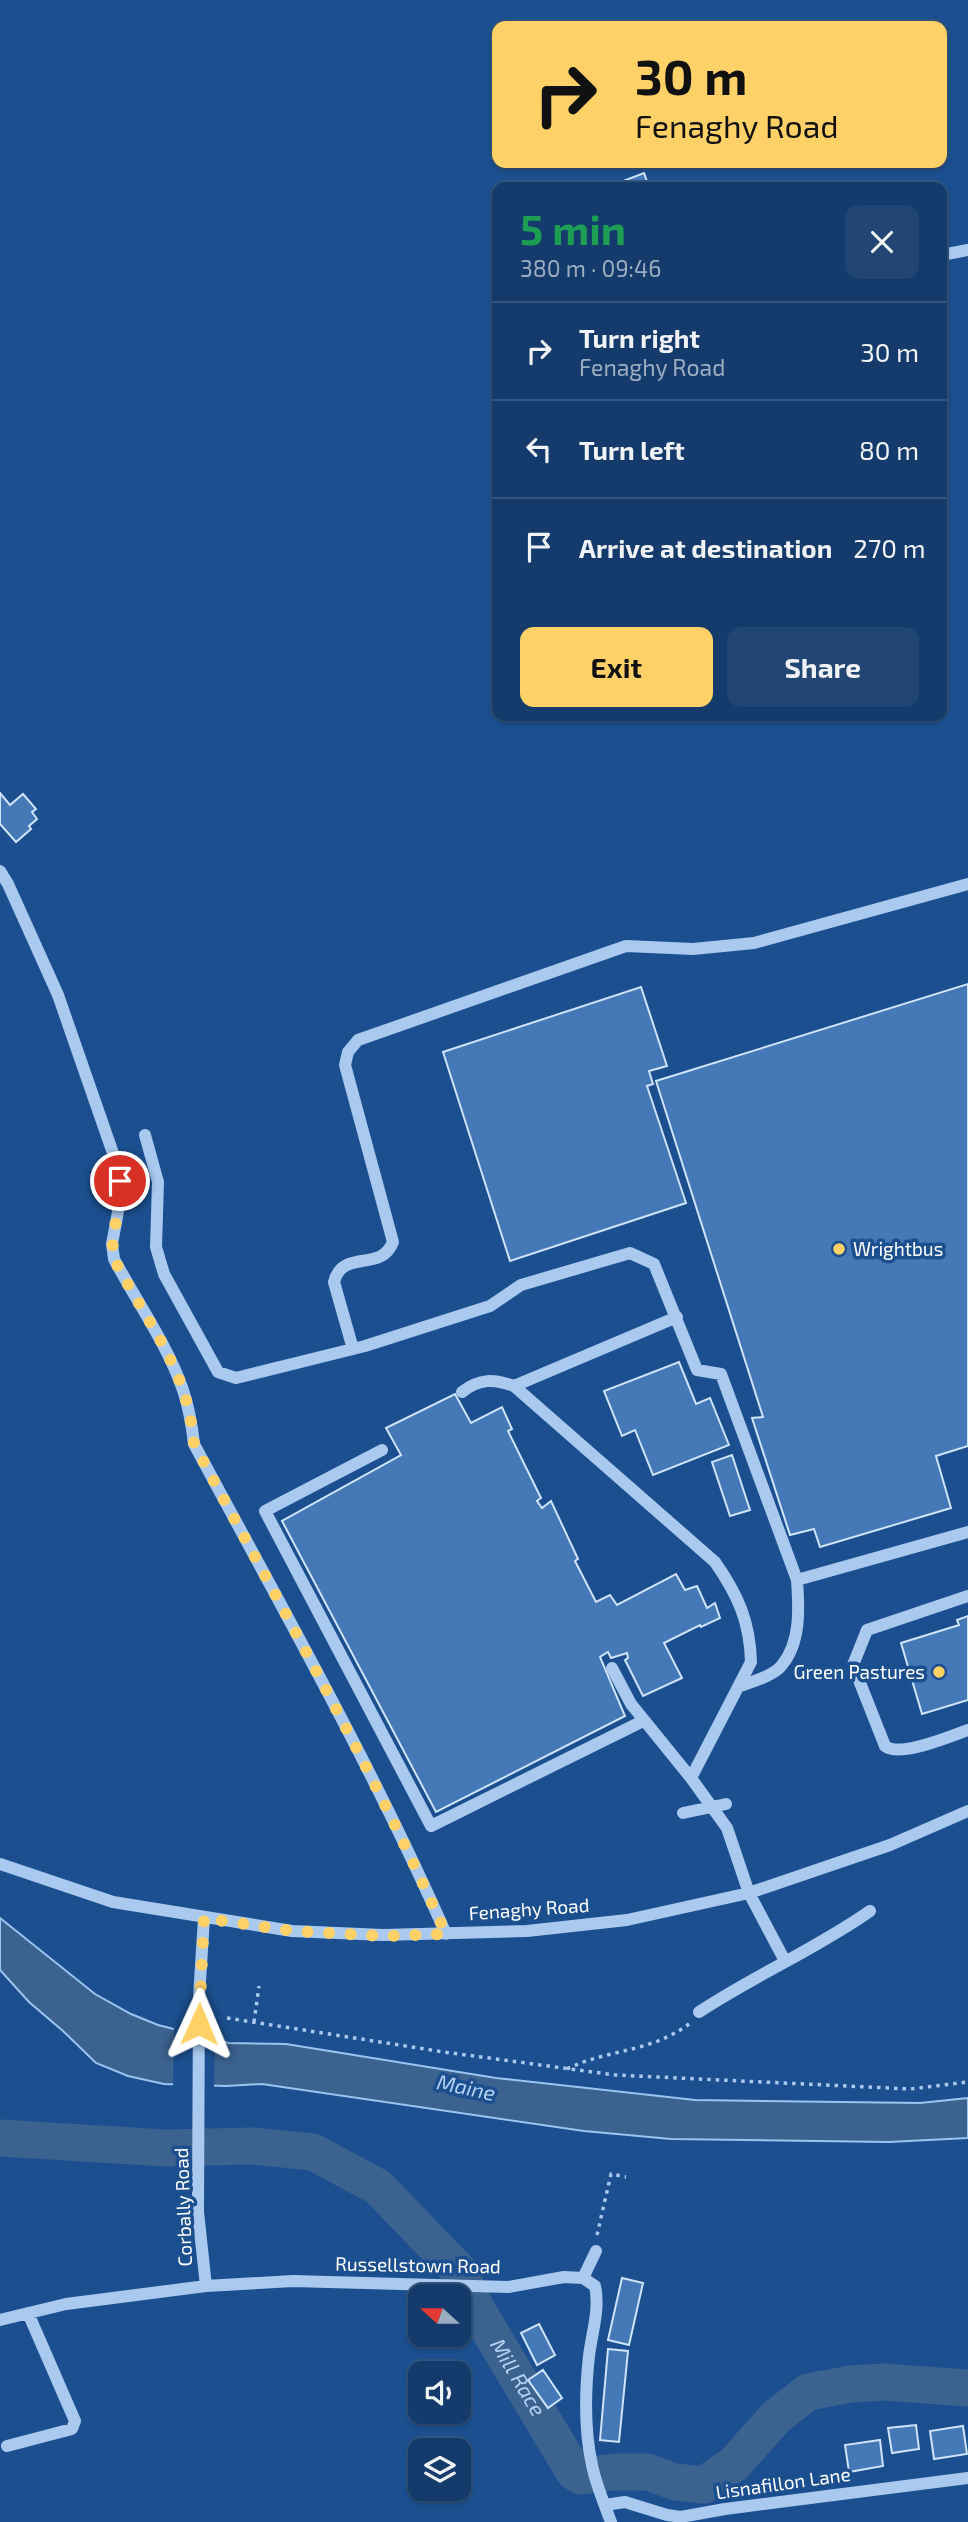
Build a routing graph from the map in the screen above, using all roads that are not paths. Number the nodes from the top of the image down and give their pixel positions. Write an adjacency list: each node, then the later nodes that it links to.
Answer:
1 (968, 250): 2 (street)
2 (947, 254)
3 (0, 871): 27 (street)
4 (968, 884): 7 (street)
5 (145, 1135): 7 (street)
6 (677, 1317): 7 (street); 8 (street); 12 (street)
7 (353, 1349)
8 (514, 1386): 9 (street); 15 (street)
9 (462, 1392)
10 (382, 1450): 16 (street)
11 (968, 1532): 12 (street)
12 (797, 1580): 15 (street)
13 (968, 1596): 17 (street)
14 (612, 1668): 16 (street)
15 (738, 1687): 18 (street)
16 (643, 1721): 18 (street)
17 (968, 1730)
18 (691, 1778): 20 (street)
19 (726, 1804): 20 (street)
20 (712, 1806): 22 (street); 24 (street)
21 (968, 1811): 24 (street, Fenaghy Road)
22 (683, 1813)
23 (0, 1864): 26 (street, Fenaghy Road)
24 (749, 1893): 27 (street, Fenaghy Road); 28 (street)
25 (870, 1911): 28 (street)
26 (204, 1918): 27 (street, Fenaghy Road); 32 (street, Corbally Road)
27 (446, 1934)
28 (785, 1961): 29 (street)
29 (699, 2012)
30 (596, 2251): 31 (street)
31 (583, 2277): 32 (street, Russellstown Road); 37 (street)
32 (206, 2286): 33 (street, Corbally Road)
33 (28, 2313): 34 (street, Corbally Road); 35 (street)
34 (0, 2320)
35 (7, 2446)
36 (968, 2478): 37 (street, Lisnafillon Lane)
37 (605, 2505): 38 (street)
38 (611, 2522)

